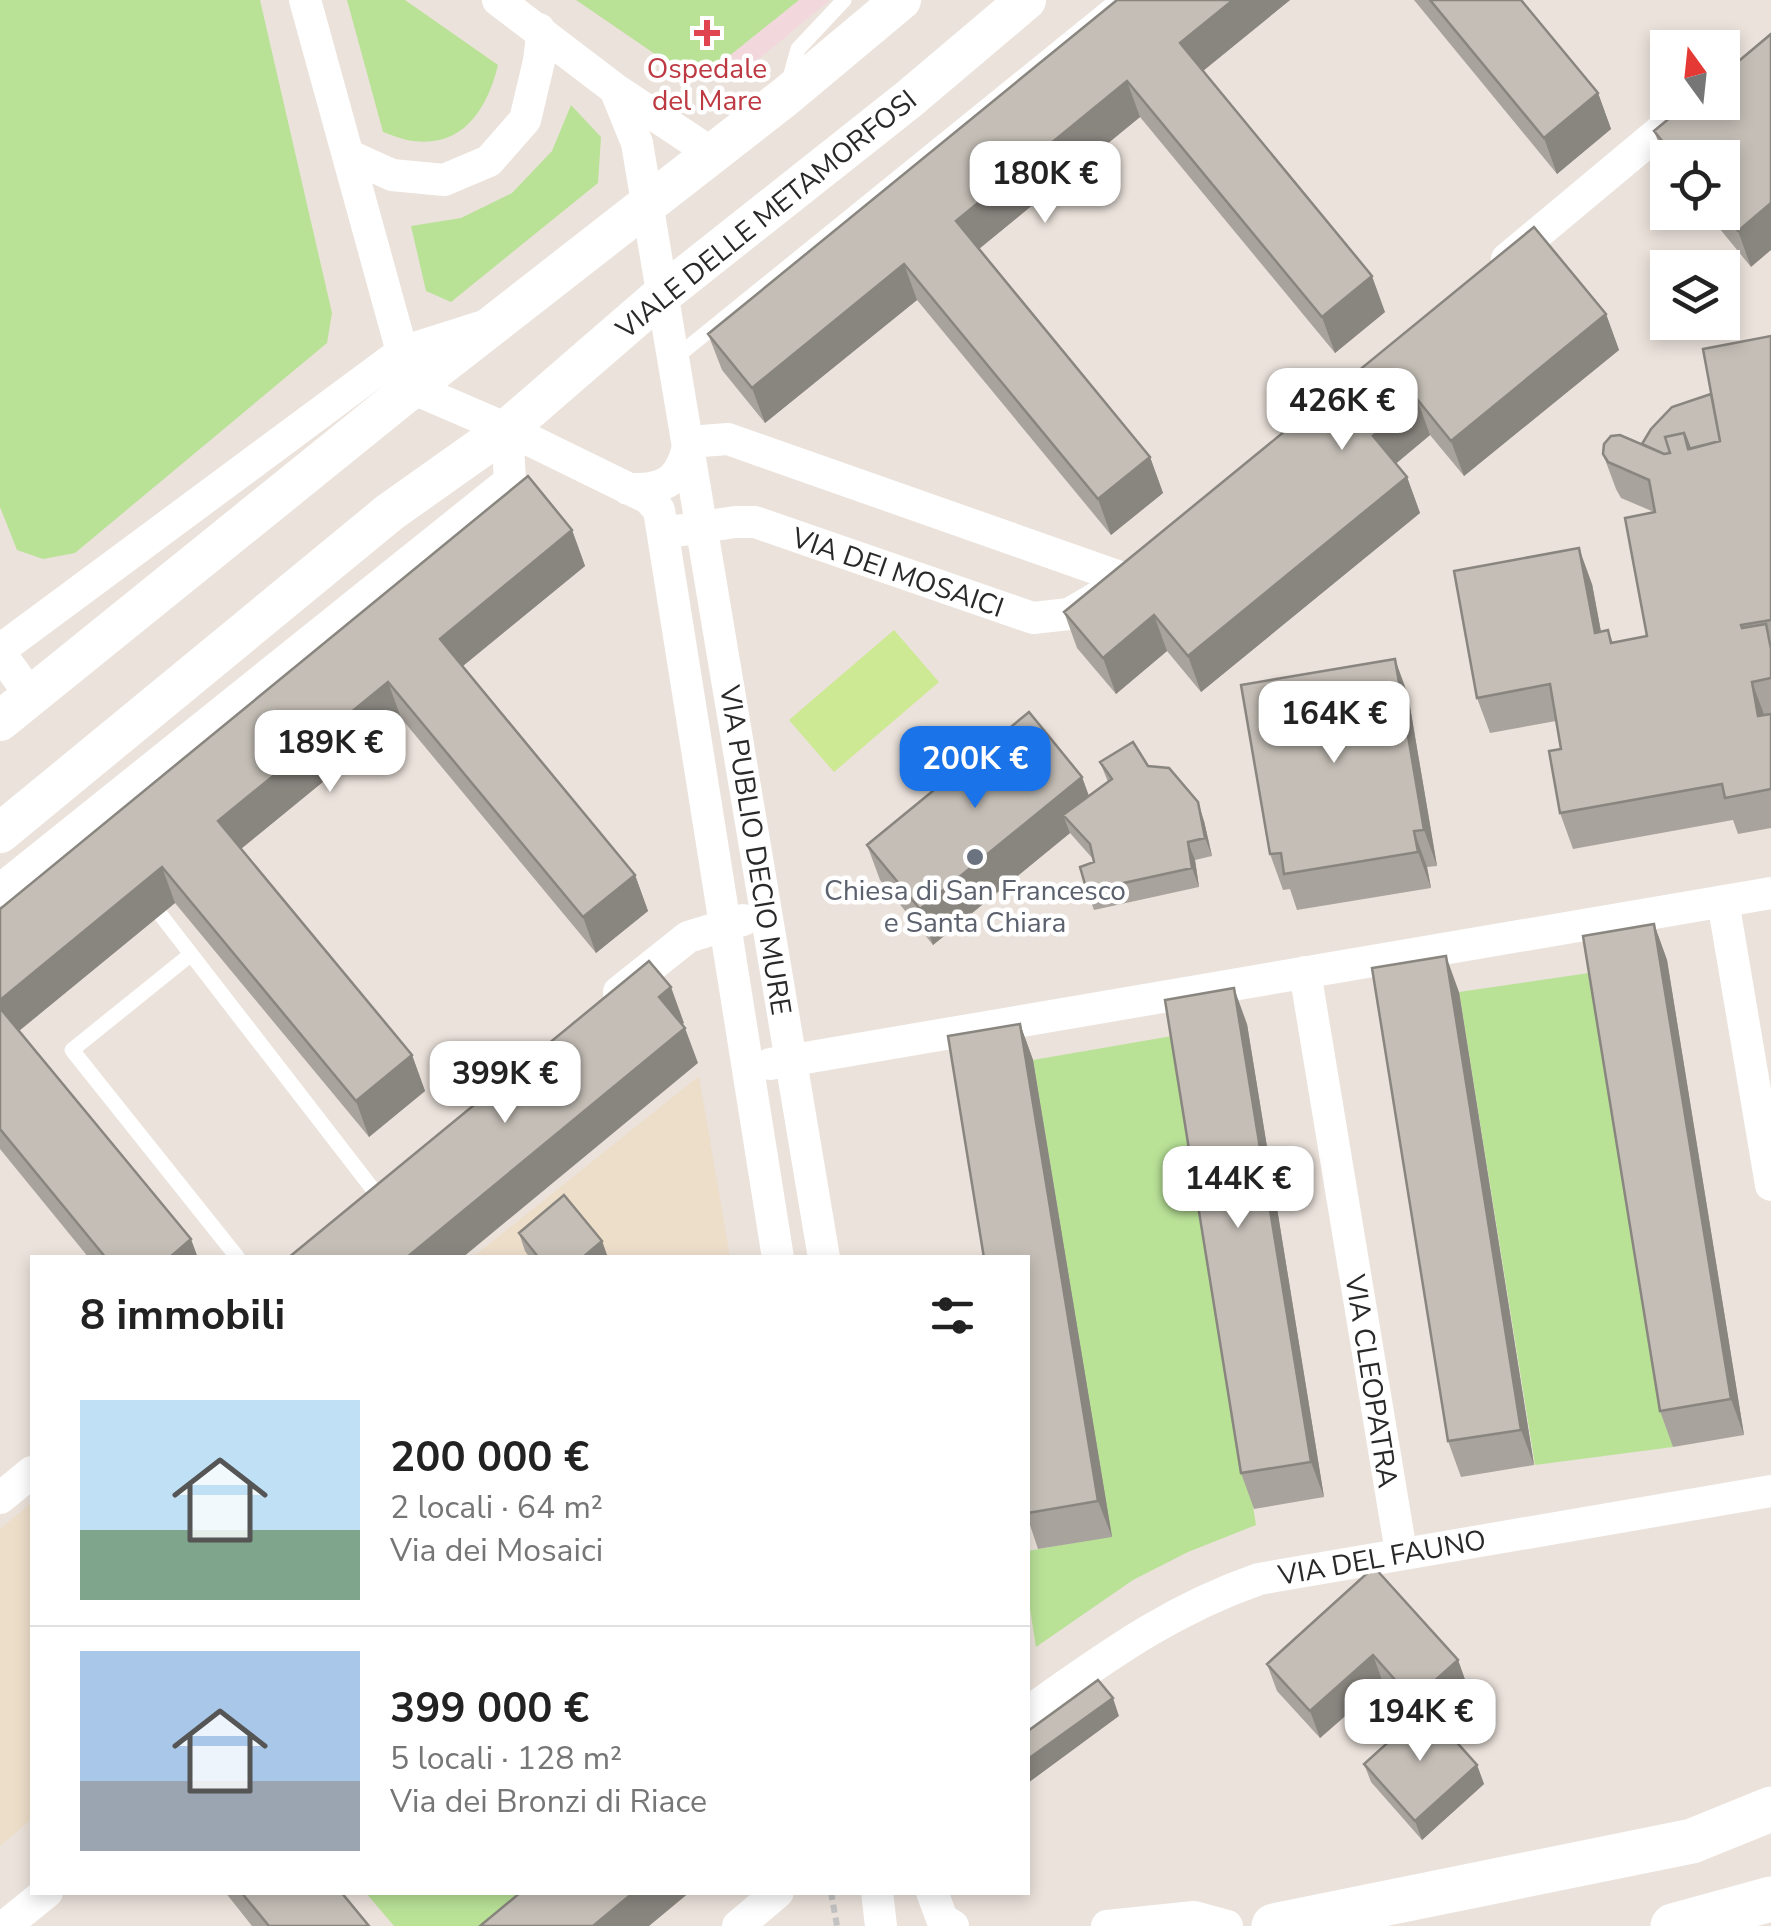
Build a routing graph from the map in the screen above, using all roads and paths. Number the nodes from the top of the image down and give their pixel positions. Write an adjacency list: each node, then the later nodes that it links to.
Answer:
1 (305, 0): 12 (street)
2 (498, 0): 7 (street)
3 (844, 0): 9 (lane)
4 (901, 0): 9 (street)
5 (1026, 0): 15 (street, VIALE DELLE METAMORFOSI)
6 (1117, 0): 16 (lane)
7 (539, 30): 8 (street); 12 (street)
8 (614, 89): 11 (street); 13 (street, VIA PUBLIO DECIO MURE)
9 (784, 97): 11 (street)
10 (1674, 120): 14 (street)
11 (713, 154): 13 (street)
12 (348, 156): 17 (street)
13 (646, 205): 15 (street, VIA PUBLIO DECIO MURE); 17 (street)
14 (1485, 278)
15 (664, 292): 16 (street, VIA PUBLIO DECIO MURE); 18 (street, VIALE DELLE METAMORFOSI)
16 (675, 358): 19 (street, VIA PUBLIO DECIO MURE)
17 (407, 370): 18 (street, VIA PUBLIO DECIO MURE); 25 (street); 26 (street)
18 (507, 429): 20 (street, VIA PUBLIO DECIO MURE); 27 (street, VIALE DELLE METAMORFOSI)
19 (690, 442): 20 (street); 21 (street, VIA PUBLIO DECIO MURE); 24 (street)
20 (628, 489): 22 (street, VIA PUBLIO DECIO MURE)
21 (703, 526): 22 (street, VIA DEI MOSAICI); 24 (street, VIA DEI MOSAICI); 33 (street, VIA PUBLIO DECIO MURE)
22 (662, 533): 34 (street, VIA PUBLIO DECIO MURE)
23 (1154, 552): 24 (street, VIA DEI MOSAICI)
24 (1123, 578)
25 (0, 651): 26 (street)
26 (15, 709)
27 (78, 809): 28 (street, VIALE DELLE METAMORFOSI); 29 (street, VIALE DELLE METAMORFOSI)
28 (0, 832)
29 (0, 890)
30 (1771, 893): 31 (street)
31 (1723, 901): 36 (street); 41 (street)
32 (160, 914): 35 (lane)
33 (767, 916): 34 (street); 38 (street, VIA PUBLIO DECIO MURE)
34 (725, 924): 37 (street); 39 (street, VIA PUBLIO DECIO MURE)
35 (190, 955): 42 (lane); 44 (lane)
36 (1305, 972): 38 (street); 50 (street, VIA CLEOPATRA)
37 (602, 1007)
38 (791, 1061): 39 (street); 46 (street, VIA PUBLIO DECIO MURE)
39 (748, 1067): 45 (street, VIA PUBLIO DECIO MURE)
40 (406, 1167): 42 (street)
41 (1771, 1186)
42 (375, 1192): 43 (street)
43 (348, 1214)
44 (236, 1255)
45 (778, 1255)
46 (823, 1255)
47 (30, 1474): 49 (street)
48 (1771, 1492): 50 (street, VIA DEL FAUNO)
49 (0, 1498)
50 (1401, 1552): 51 (street, VIA DEL FAUNO)
51 (1030, 1711)
52 (1771, 1809): 66 (main road)
53 (43, 1895): 59 (street)
54 (774, 1895): 60 (street)
55 (832, 1895): 61 (path)
56 (877, 1895): 62 (street)
57 (933, 1895): 63 (street)
58 (1771, 1898): 67 (main road)
59 (6, 1926)
60 (738, 1926)
61 (838, 1926)
62 (881, 1926)
63 (953, 1926)
64 (1107, 1926): 65 (street)
65 (1227, 1926)
66 (1274, 1926)
67 (1673, 1926)

